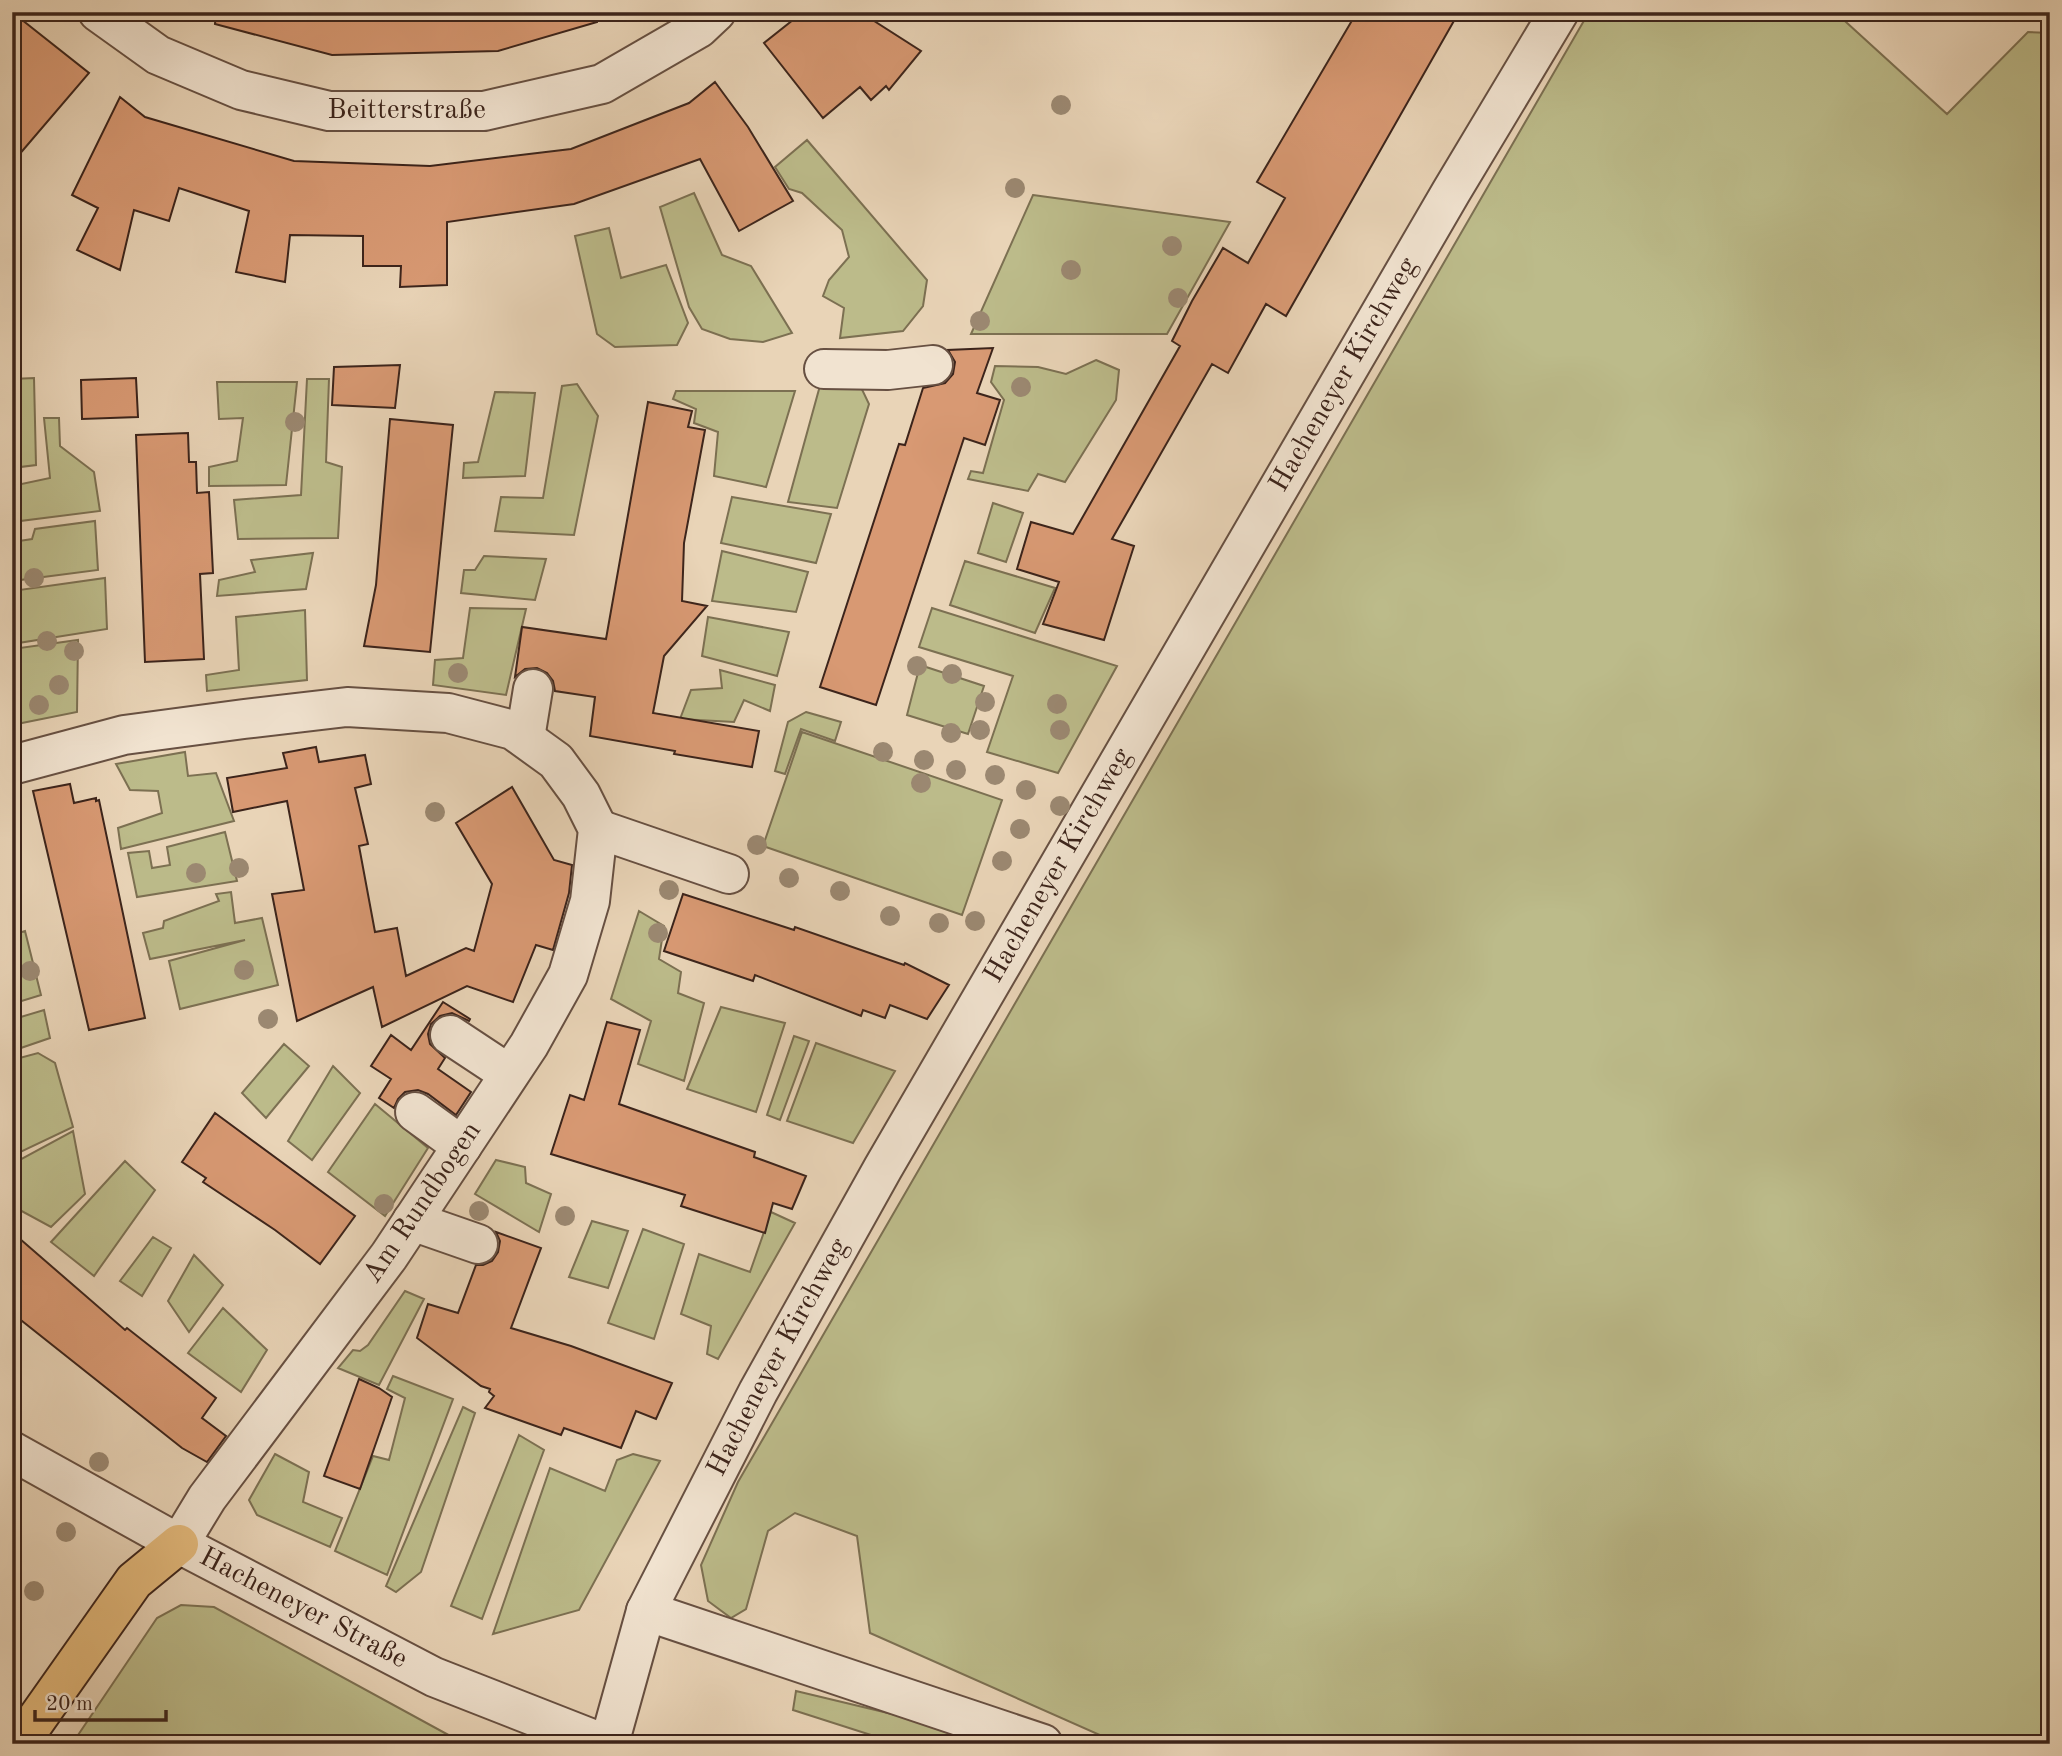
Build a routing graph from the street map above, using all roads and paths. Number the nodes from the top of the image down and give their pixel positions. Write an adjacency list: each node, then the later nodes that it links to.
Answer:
1 (98, 12): 2 (street, Beitterstraße)
2 (716, 12)
3 (1559, 12): 19 (street, Hacheneyer Kirchweg)
4 (933, 365): 5 (street)
5 (824, 369)
6 (533, 689): 7 (street)
7 (525, 738): 8 (street); 9 (street)
8 (12, 765)
9 (598, 829): 10 (street); 12 (street, Am Rundbogen)
10 (729, 874)
11 (450, 1035): 12 (street)
12 (509, 1074): 14 (street, Am Rundbogen)
13 (415, 1112): 14 (street)
14 (462, 1146): 15 (street, Am Rundbogen)
15 (412, 1222): 16 (street); 18 (street, Am Rundbogen)
16 (478, 1244)
17 (12, 1451): 18 (street, Hacheneyer Straße)
18 (179, 1544): 20 (highway); 21 (street, Hacheneyer Straße)
19 (646, 1611): 21 (street, Hacheneyer Kirchweg); 22 (street)
20 (19, 1744)
21 (607, 1744)
22 (1043, 1744)

